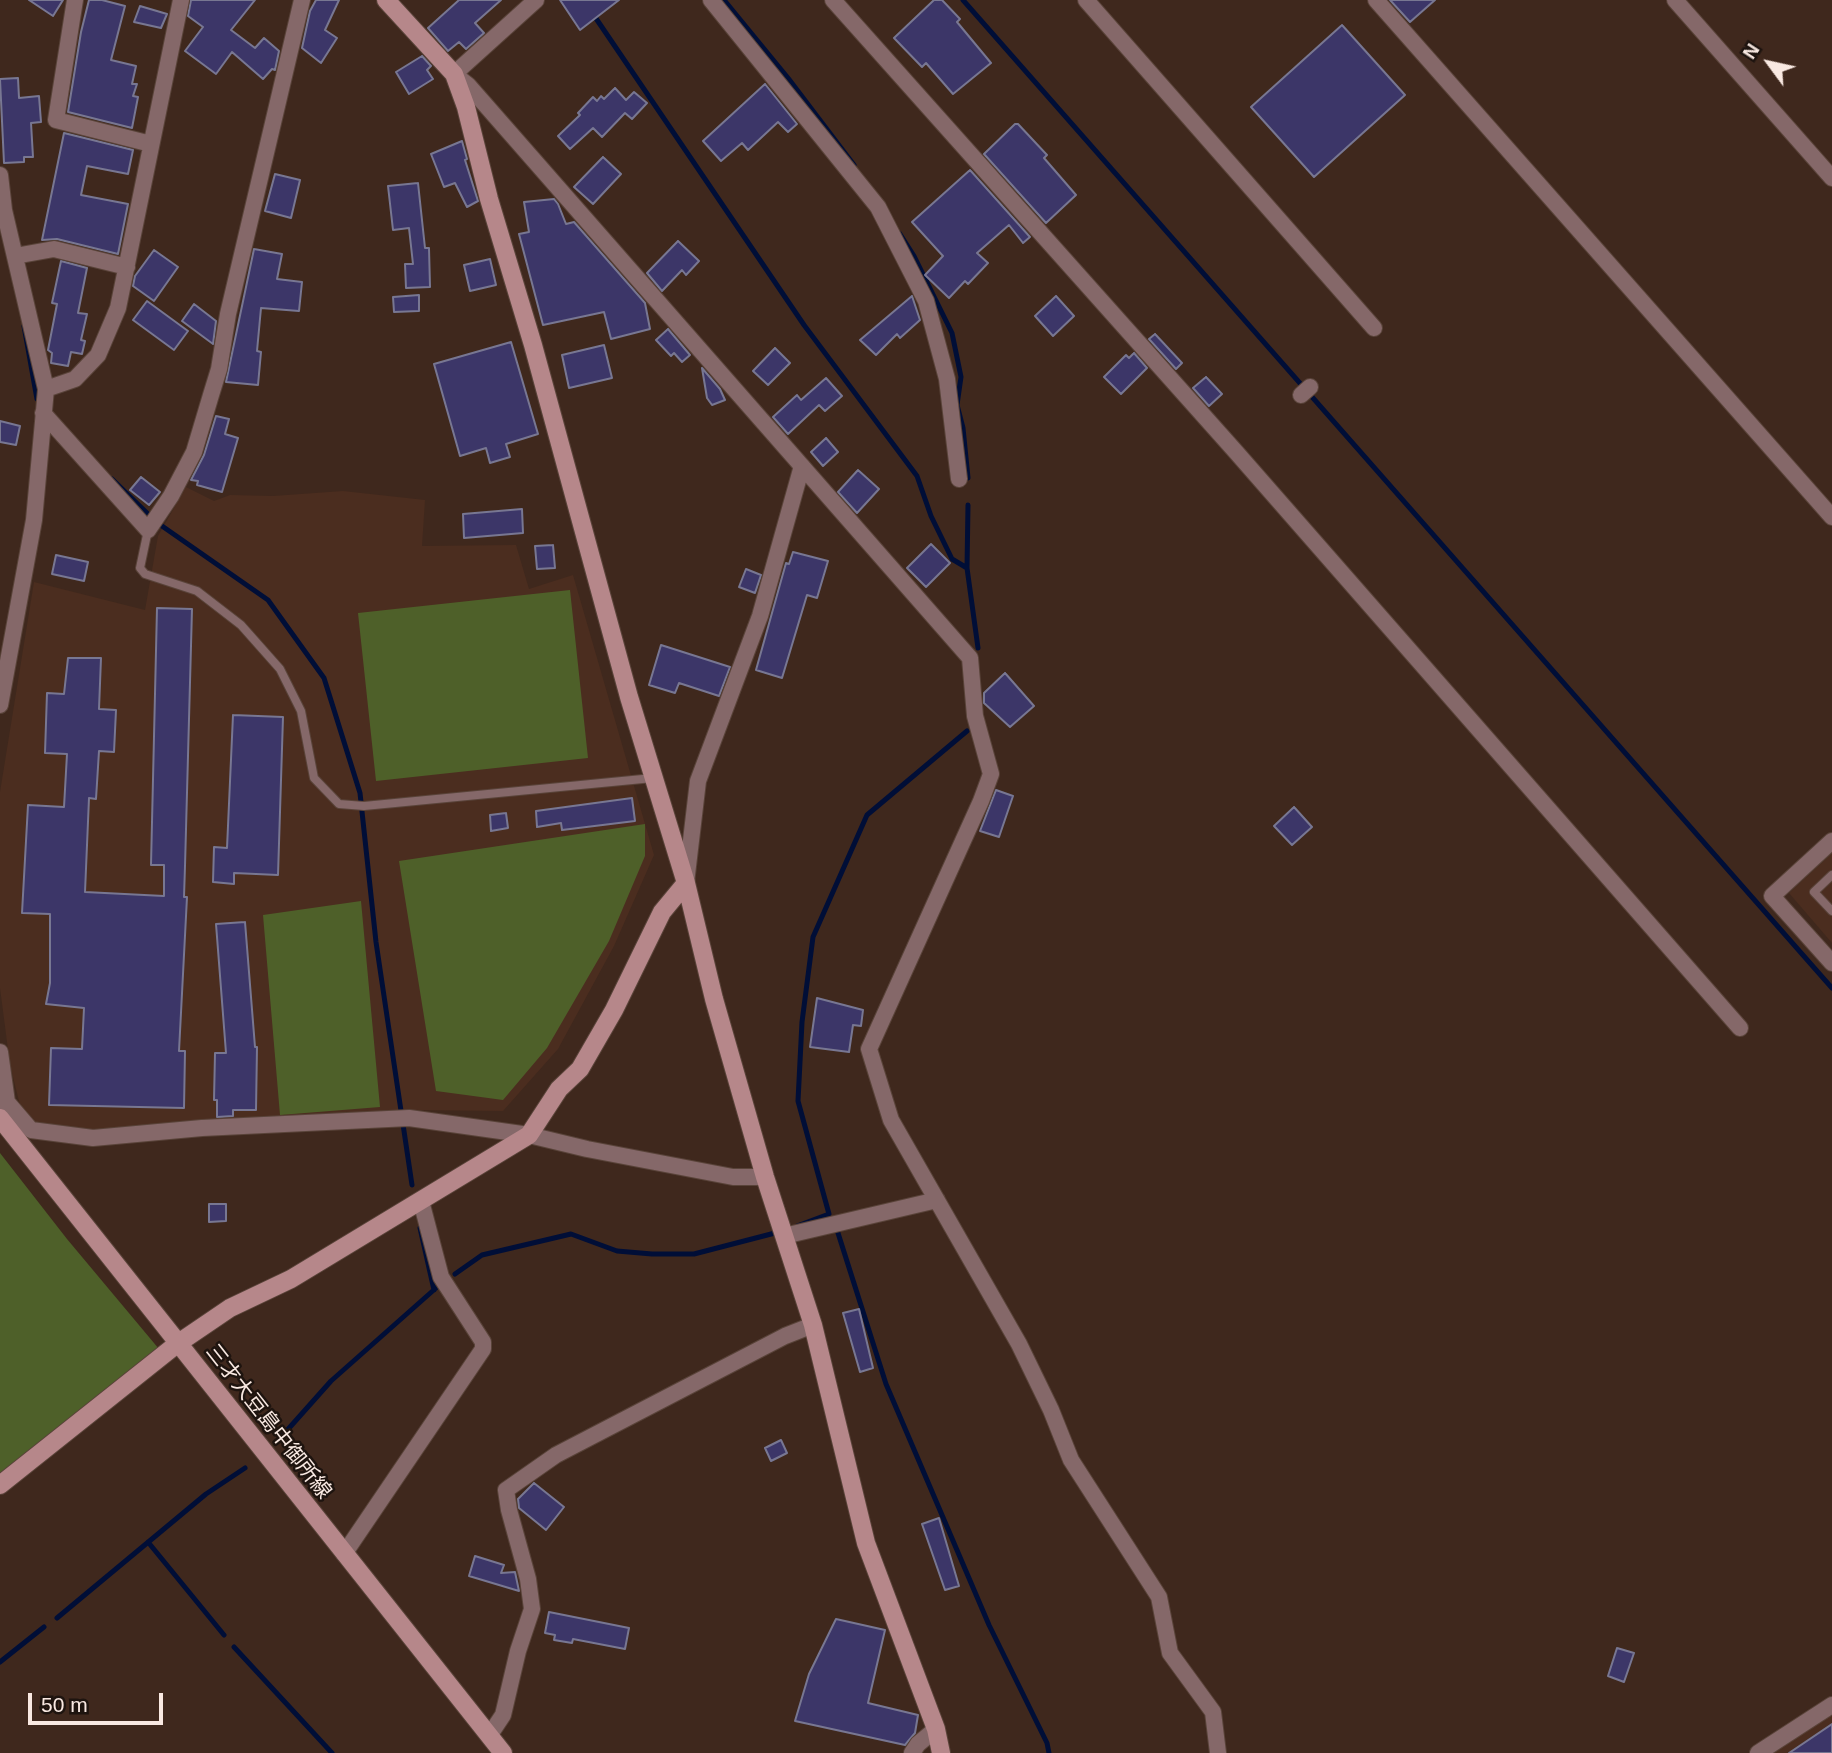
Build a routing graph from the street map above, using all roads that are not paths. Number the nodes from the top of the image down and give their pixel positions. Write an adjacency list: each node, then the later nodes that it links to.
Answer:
1 (75, 0): 12 (street)
2 (181, 0): 12 (street)
3 (302, 0): 23 (street)
4 (386, 0): 11 (street)
5 (536, 0): 11 (street)
6 (711, 0): 21 (street)
7 (833, 0): 31 (street)
8 (1086, 0): 17 (street)
9 (1376, 0): 22 (street)
10 (1675, 0): 14 (street)
11 (454, 74): 20 (street); 25 (street)
12 (151, 144): 16 (street)
13 (0, 175): 15 (street)
14 (1832, 178)
15 (15, 256): 16 (street); 18 (street)
16 (127, 267): 18 (street)
17 (1374, 328)
18 (46, 389): 19 (street)
19 (43, 413): 23 (street); 24 (street)
20 (802, 466): 28 (street); 36 (street)
21 (959, 479)
22 (1832, 517)
23 (148, 530): 25 (lane)
24 (0, 705)
25 (654, 778): 28 (street)
26 (1832, 841): 30 (street)
27 (1832, 875): 29 (lane)
28 (686, 883): 34 (street); 35 (street)
29 (1832, 911)
30 (1832, 963)
31 (1740, 1028)
32 (0, 1052): 33 (street)
33 (2, 1110): 34 (street); 40 (street, 三才大豆島中御所線)
34 (529, 1135): 35 (street); 37 (street)
35 (765, 1177): 38 (street)
36 (937, 1200): 38 (street); 49 (street)
37 (421, 1201): 40 (street); 42 (street)
38 (785, 1236): 39 (street)
39 (813, 1325): 44 (street); 45 (street)
40 (177, 1344): 41 (street); 42 (street, 三才大豆島中御所線)
41 (0, 1485)
42 (344, 1554): 45 (street, 三才大豆島中御所線)
43 (1832, 1705): 50 (street)
44 (936, 1729): 47 (street); 48 (street)
45 (489, 1735): 46 (street, 三才大豆島中御所線)
46 (503, 1753)
47 (912, 1753)
48 (941, 1753)
49 (1217, 1753)
50 (1758, 1753)

